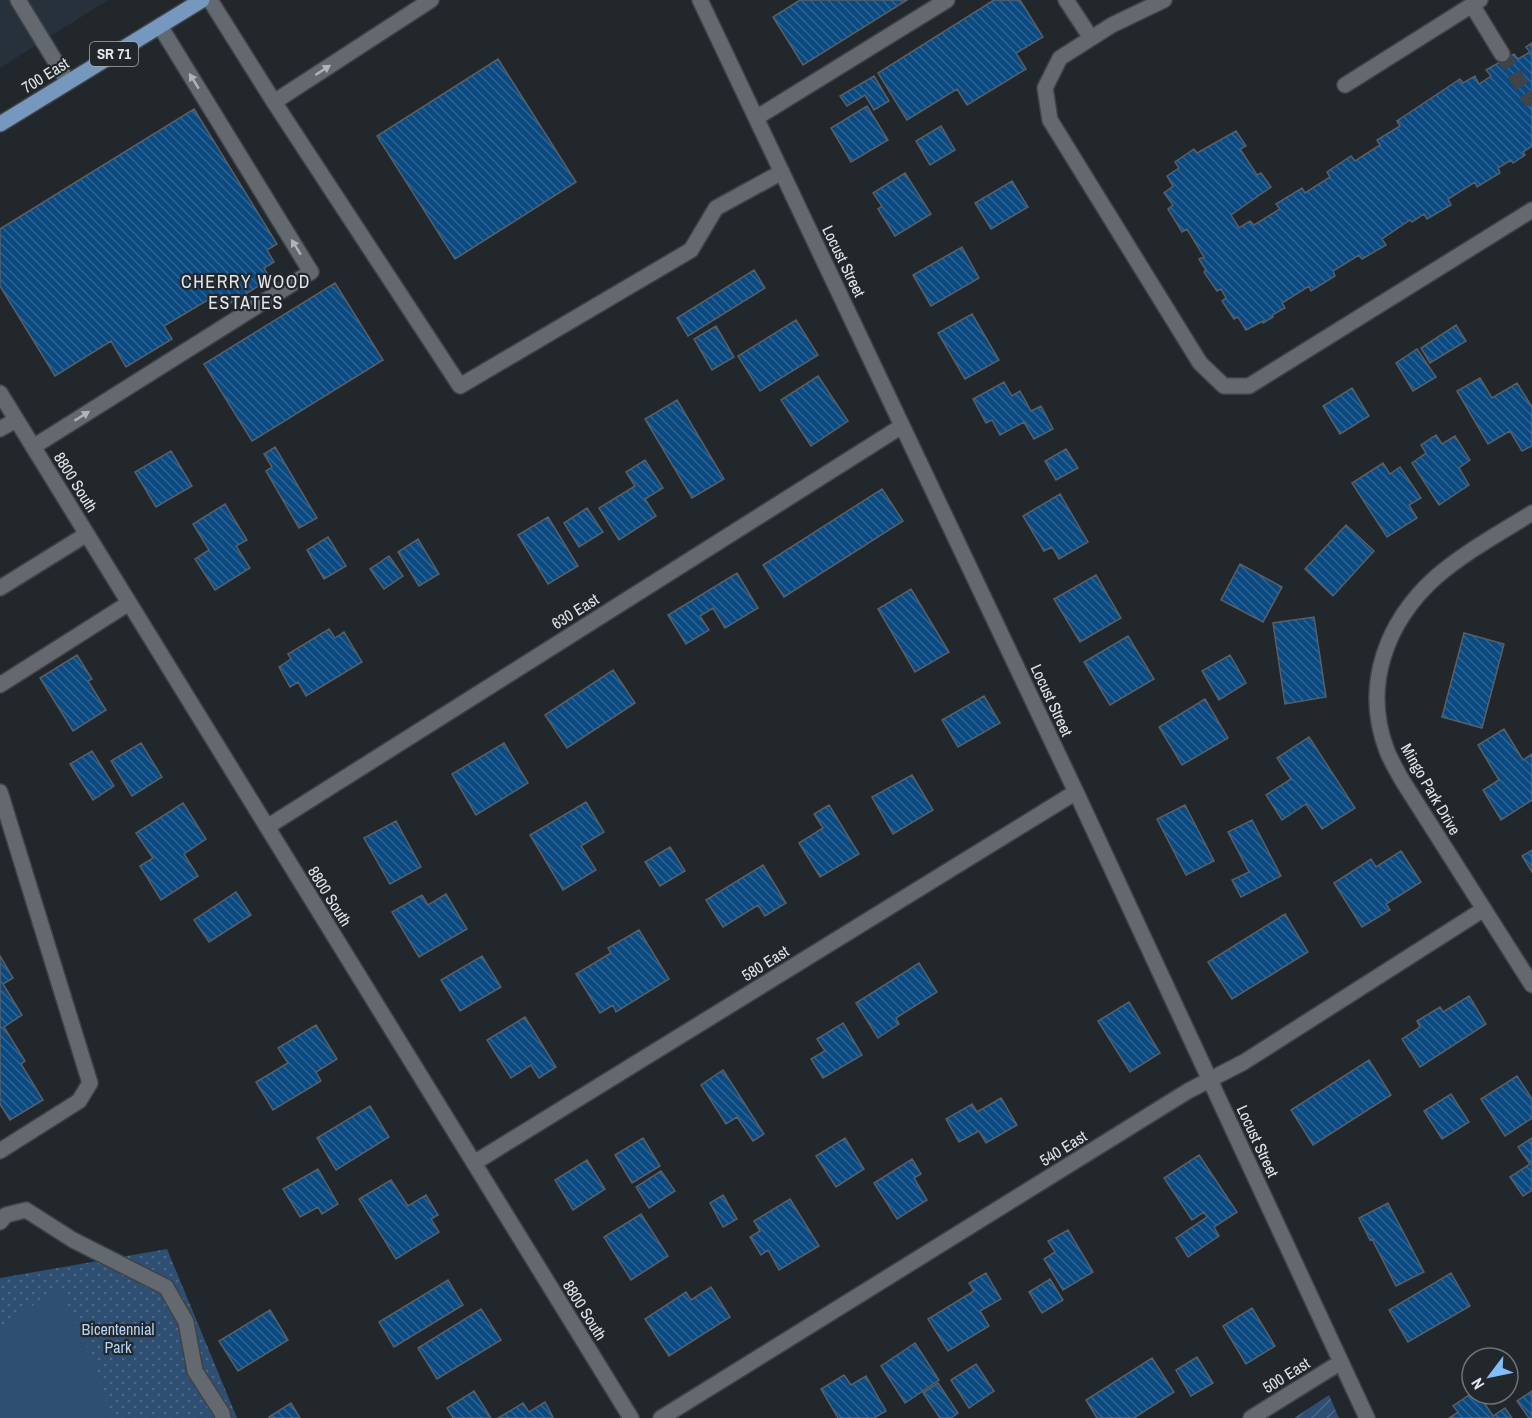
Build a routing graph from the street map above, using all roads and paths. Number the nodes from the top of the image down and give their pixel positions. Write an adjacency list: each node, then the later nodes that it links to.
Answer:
1 (18, 0): 13 (street)
2 (202, 0): 10 (main road, 700 East / SR 71)
3 (210, 0): 15 (street)
4 (431, 0): 15 (street, one-way to 4)
5 (700, 0): 16 (street, Locust Street)
6 (947, 0): 16 (street)
7 (1066, 0): 11 (street)
8 (1164, 0): 11 (street)
9 (1469, 3): 12 (street); 14 (street)
10 (160, 26): 13 (main road, 700 East / SR 71); 24 (street, one-way to 10)
11 (1091, 39): 19 (street)
12 (1502, 54)
13 (68, 82): 17 (main road, 700 East / SR 71)
14 (1345, 85)
15 (274, 102): 18 (street)
16 (756, 118): 18 (street, Locust Street)
17 (0, 124)
18 (782, 172): 22 (street, Locust Street)
19 (1532, 210)
20 (0, 393): 21 (street, 8800 South)
21 (16, 420): 23 (street); 24 (street, 8800 South)
22 (902, 426): 31 (street, Locust Street); 32 (street, 630 East)
23 (0, 429)
24 (33, 447): 26 (street, 8800 South)
25 (1532, 513): 33 (street, Mingo Park Drive)
26 (87, 534): 27 (street); 28 (street, 8800 South)
27 (0, 588)
28 (129, 603): 29 (street); 32 (street, 8800 South)
29 (0, 685)
30 (0, 792): 36 (street)
31 (1076, 792): 35 (street, Locust Street); 37 (street, 580 East)
32 (267, 827): 37 (street, 8800 South)
33 (1484, 909): 34 (street, Mingo Park Drive); 35 (street, 540 East)
34 (1532, 986)
35 (1209, 1080): 39 (street, Locust Street); 42 (street, 540 East)
36 (0, 1151)
37 (474, 1164): 41 (street, 8800 South)
38 (0, 1222): 40 (street)
39 (1341, 1362): 43 (street, 500 East); 44 (street, Locust Street)
40 (223, 1418)
41 (631, 1418)
42 (662, 1418)
43 (1251, 1418)
44 (1367, 1418)

